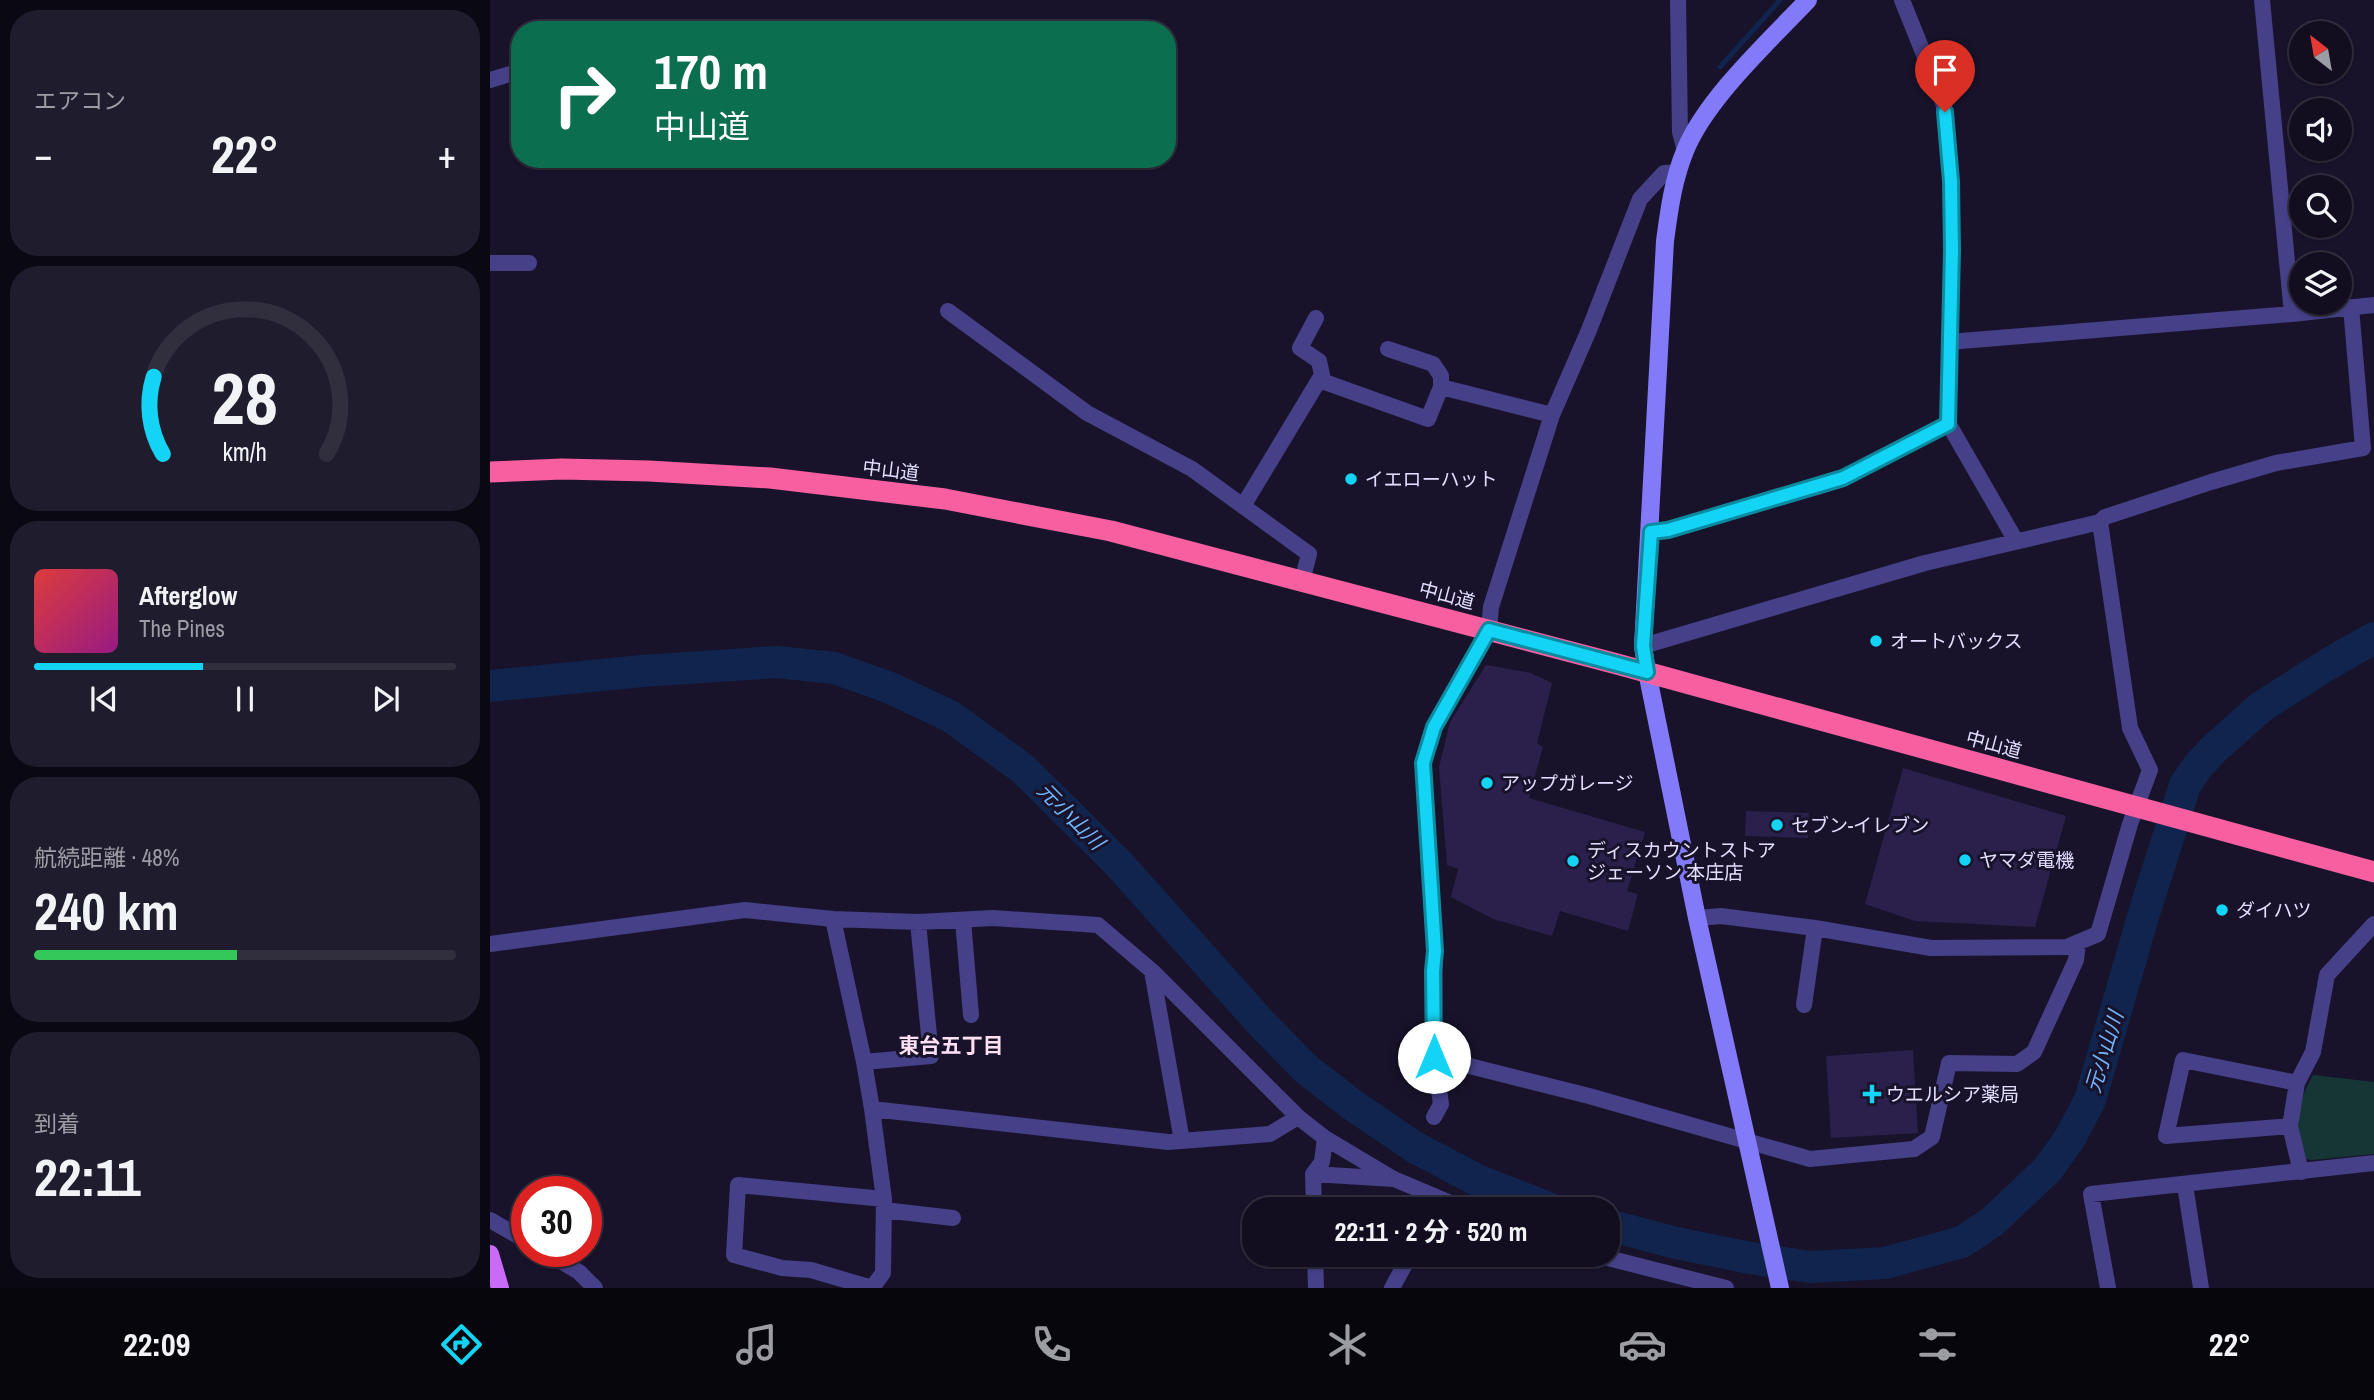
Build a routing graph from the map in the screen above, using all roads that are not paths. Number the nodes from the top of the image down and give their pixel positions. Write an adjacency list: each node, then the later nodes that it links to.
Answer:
1 (1678, 0): 7 (street)
2 (1808, 0): 7 (street)
3 (1902, 0): 18 (street)
4 (2262, 0): 11 (street)
5 (511, 74): 6 (street)
6 (490, 80)
7 (1685, 150): 8 (street)
8 (1679, 172): 22 (street); 27 (street)
9 (490, 262): 10 (street)
10 (529, 263)
11 (2289, 283)
12 (2374, 304): 13 (street)
13 (2352, 307)
14 (948, 312): 25 (street)
15 (2289, 314): 18 (street)
16 (2352, 315): 26 (street)
17 (1316, 318): 20 (street)
18 (1949, 342): 23 (street)
19 (1388, 349): 21 (street)
20 (1319, 380): 21 (street); 25 (street)
21 (1441, 387): 22 (street)
22 (1552, 415): 30 (street)
23 (1948, 424): 27 (street); 28 (street)
24 (490, 472): 29 (highway, 中山道)
25 (1243, 506): 29 (street)
26 (2100, 522): 28 (street); 33 (street)
27 (1651, 532): 31 (street)
28 (2016, 541): 31 (street)
29 (1302, 581): 30 (highway, 中山道)
30 (1489, 630): 32 (highway, 中山道); 46 (street)
31 (1643, 646): 32 (street)
32 (1647, 672): 33 (highway, 中山道); 35 (street)
33 (2139, 807): 34 (highway, 中山道); 41 (street)
34 (2374, 872)
35 (1697, 918): 40 (street); 54 (street)
36 (833, 919): 38 (street); 42 (street); 47 (street)
37 (963, 920): 38 (street); 43 (street); 45 (street)
38 (918, 922): 47 (street)
39 (2374, 924): 48 (street)
40 (1815, 928): 41 (street); 44 (street)
41 (2078, 942): 54 (street)
42 (490, 944)
43 (1152, 971): 50 (street); 55 (street)
44 (1804, 1005)
45 (971, 1015)
46 (1434, 1057): 51 (street); 54 (street)
47 (864, 1062): 49 (street)
48 (2297, 1083): 52 (street); 52 (street)
49 (872, 1109): 55 (street); 63 (street)
50 (1298, 1116): 53 (street); 55 (street)
51 (1434, 1116)
52 (2290, 1126): 57 (street)
53 (1325, 1138): 58 (street); 59 (street)
54 (1746, 1141): 78 (street)
55 (1182, 1142)
56 (2374, 1163): 57 (street)
57 (2301, 1172): 60 (street)
58 (1313, 1174): 59 (street); 61 (street)
59 (1394, 1179): 62 (street)
60 (2185, 1185): 79 (street); 80 (street)
61 (1314, 1197)
62 (1422, 1197)
63 (884, 1204): 64 (street); 74 (street); 74 (street)
64 (953, 1219)
65 (490, 1220): 66 (street)
66 (511, 1232)
67 (490, 1254): 72 (main road)
68 (1620, 1261): 77 (street)
69 (571, 1267): 73 (street)
70 (1315, 1267): 75 (street)
71 (1403, 1267): 76 (street)
72 (499, 1288)
73 (595, 1288)
74 (872, 1288)
75 (1316, 1288)
76 (1392, 1288)
77 (1726, 1288)
78 (1780, 1288)
79 (2108, 1288)
80 (2201, 1288)

